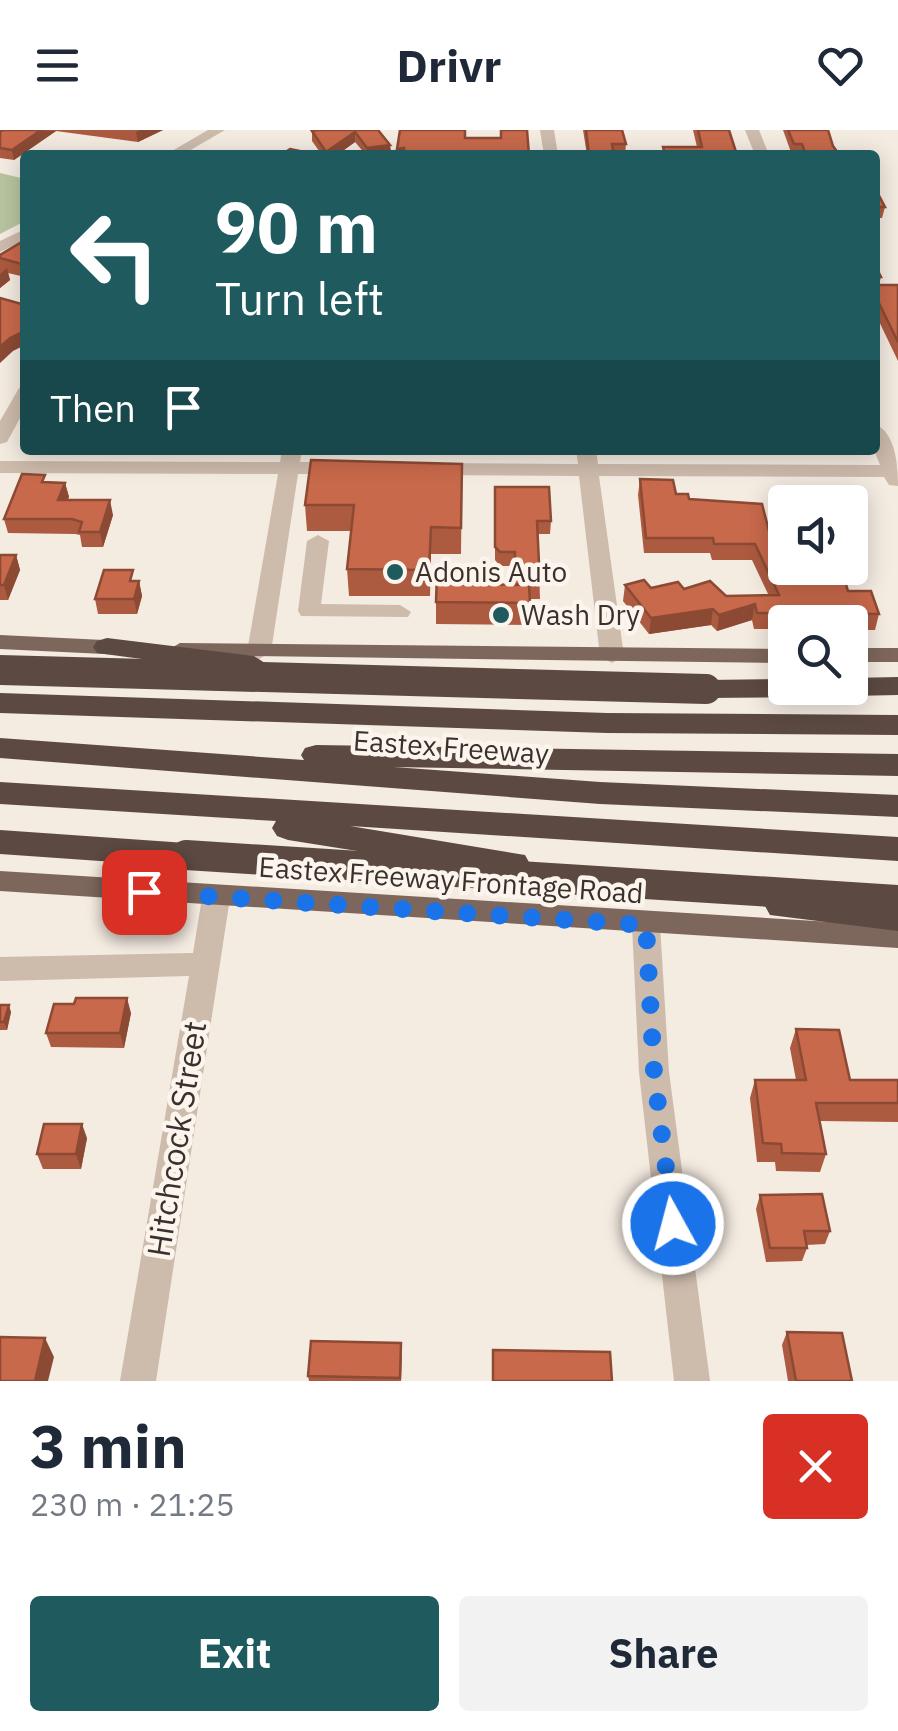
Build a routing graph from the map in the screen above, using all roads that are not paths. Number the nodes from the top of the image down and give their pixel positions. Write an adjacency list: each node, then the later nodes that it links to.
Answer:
1 (218, 130): 2 (street)
2 (181, 150)
3 (20, 401): 4 (street)
4 (0, 438)
5 (880, 441): 11 (street)
6 (290, 459): 8 (street); 9 (street); 13 (street)
7 (587, 460): 10 (street); 11 (street); 21 (street)
8 (0, 467)
9 (363, 468)
10 (401, 469)
11 (896, 476)
12 (318, 540): 14 (street)
13 (268, 601): 14 (street); 18 (street)
14 (310, 601): 15 (street)
15 (400, 612)
16 (0, 642): 17 (main road)
17 (107, 647): 18 (main road); 28 (highway)
18 (259, 652): 21 (main road)
19 (868, 655): 20 (main road)
20 (898, 655)
21 (612, 656): 22 (main road)
22 (768, 656)
23 (0, 670): 26 (highway, bridge)
24 (898, 686): 25 (highway)
25 (868, 687)
26 (768, 688)
27 (0, 703): 28 (highway, Eastex Freeway)
28 (606, 723): 29 (highway, Eastex Freeway)
29 (898, 726)
30 (0, 747): 31 (highway); 33 (highway, Eastex Freeway)
31 (233, 754): 32 (highway); 34 (highway)
32 (898, 766)
33 (297, 772): 35 (highway); 38 (highway, Eastex Freeway)
34 (898, 780)
35 (898, 791)
36 (0, 793): 37 (highway)
37 (107, 800): 40 (highway); 44 (highway)
38 (898, 806)
39 (0, 842): 43 (highway, bridge)
40 (898, 849)
41 (0, 881): 42 (main road, Eastex Freeway Frontage Road)
42 (216, 898): 45 (main road, Eastex Freeway Frontage Road); 47 (street, Hitchcock Street)
43 (898, 900)
44 (898, 918)
45 (646, 925): 46 (main road, Eastex Freeway Frontage Road); 50 (street)
46 (898, 937)
47 (206, 964): 48 (street); 49 (street, Hitchcock Street)
48 (0, 969)
49 (138, 1381)
50 (692, 1381)

